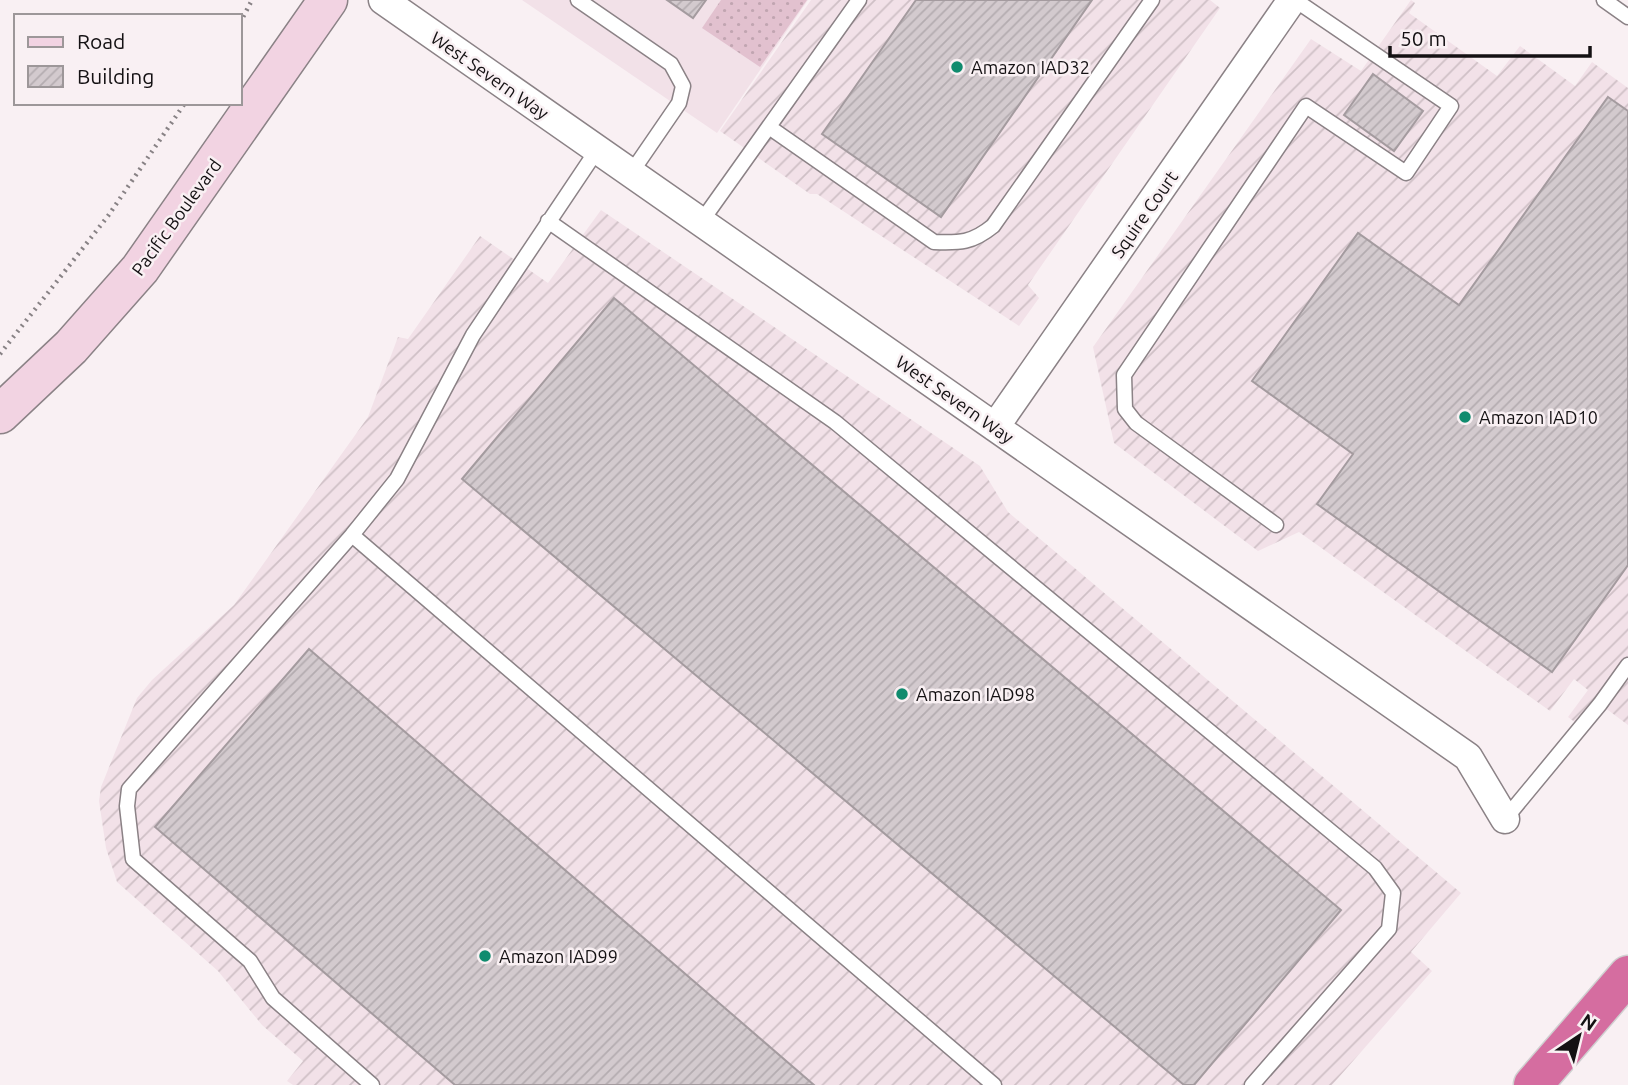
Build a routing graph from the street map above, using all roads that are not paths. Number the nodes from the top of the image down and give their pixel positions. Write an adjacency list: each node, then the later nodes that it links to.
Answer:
1 (328, 0): 12 (main road, Pacific Boulevard)
2 (383, 0): 8 (street, West Severn Way)
3 (578, 0): 9 (lane)
4 (859, 0): 7 (lane)
5 (1152, 0): 7 (lane)
6 (1294, 0): 13 (street, Squire Court); 14 (lane)
7 (769, 127): 11 (lane)
8 (597, 150): 9 (street, West Severn Way); 10 (lane)
9 (631, 173): 11 (street, West Severn Way)
10 (548, 221): 15 (lane); 21 (lane)
11 (701, 222): 13 (street, West Severn Way)
12 (0, 414)
13 (995, 428): 17 (street, West Severn Way)
14 (1276, 525)
15 (352, 535): 19 (lane); 20 (lane)
16 (1628, 665): 17 (lane)
17 (1505, 819)
18 (1628, 975): 22 (highway)
19 (372, 1085)
20 (994, 1085)
21 (1252, 1085)
22 (1532, 1085)

